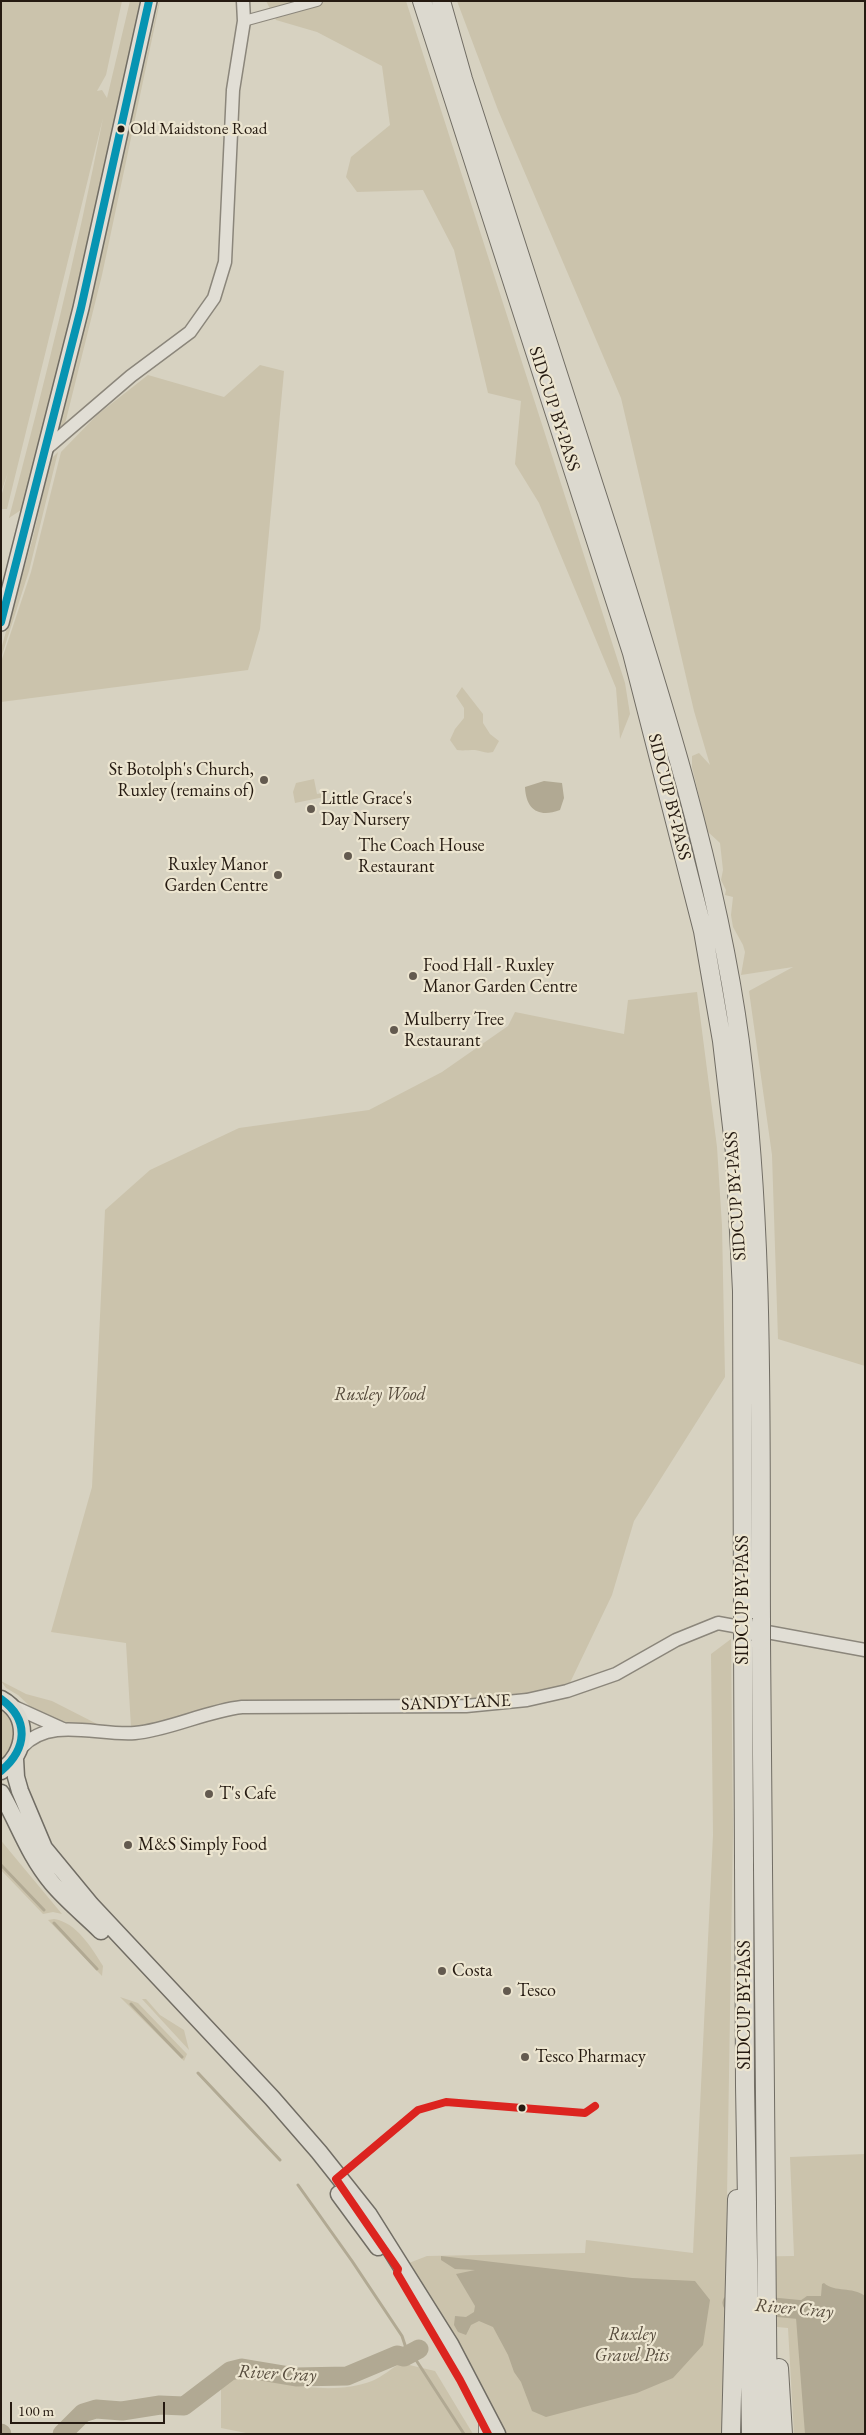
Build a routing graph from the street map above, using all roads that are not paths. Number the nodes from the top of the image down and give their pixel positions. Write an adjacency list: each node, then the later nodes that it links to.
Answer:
1 (149, 1): 7 (main road)
2 (243, 1): 6 (street)
3 (317, 1): 6 (street)
4 (422, 1): 19 (highway, SIDCUP BY-PASS, bridge)
5 (440, 1): 20 (highway, SIDCUP BY-PASS, bridge)
6 (244, 21): 7 (street)
7 (47, 448): 8 (main road)
8 (1, 623)
9 (865, 1650): 11 (street, SANDY LANE)
10 (5, 1701): 11 (street, SANDY LANE); 12 (main road)
11 (63, 1729): 12 (street, SANDY LANE)
12 (18, 1753): 13 (main road); 15 (main road)
13 (1, 1771)
14 (1, 1793): 15 (main road)
15 (87, 1910): 16 (main road); 16 (main road)
16 (218, 2046): 17 (main road); 17 (main road)
17 (315, 2155): 18 (main road); 21 (main road)
18 (338, 2177): 21 (main road); 22 (main road)
19 (742, 2257): 23 (highway); 24 (highway, SIDCUP BY-PASS)
20 (767, 2258): 25 (highway, SIDCUP BY-PASS); 26 (highway)
21 (397, 2273): 22 (main road)
22 (488, 2432)
23 (731, 2434)
24 (751, 2434)
25 (768, 2434)
26 (783, 2434)

